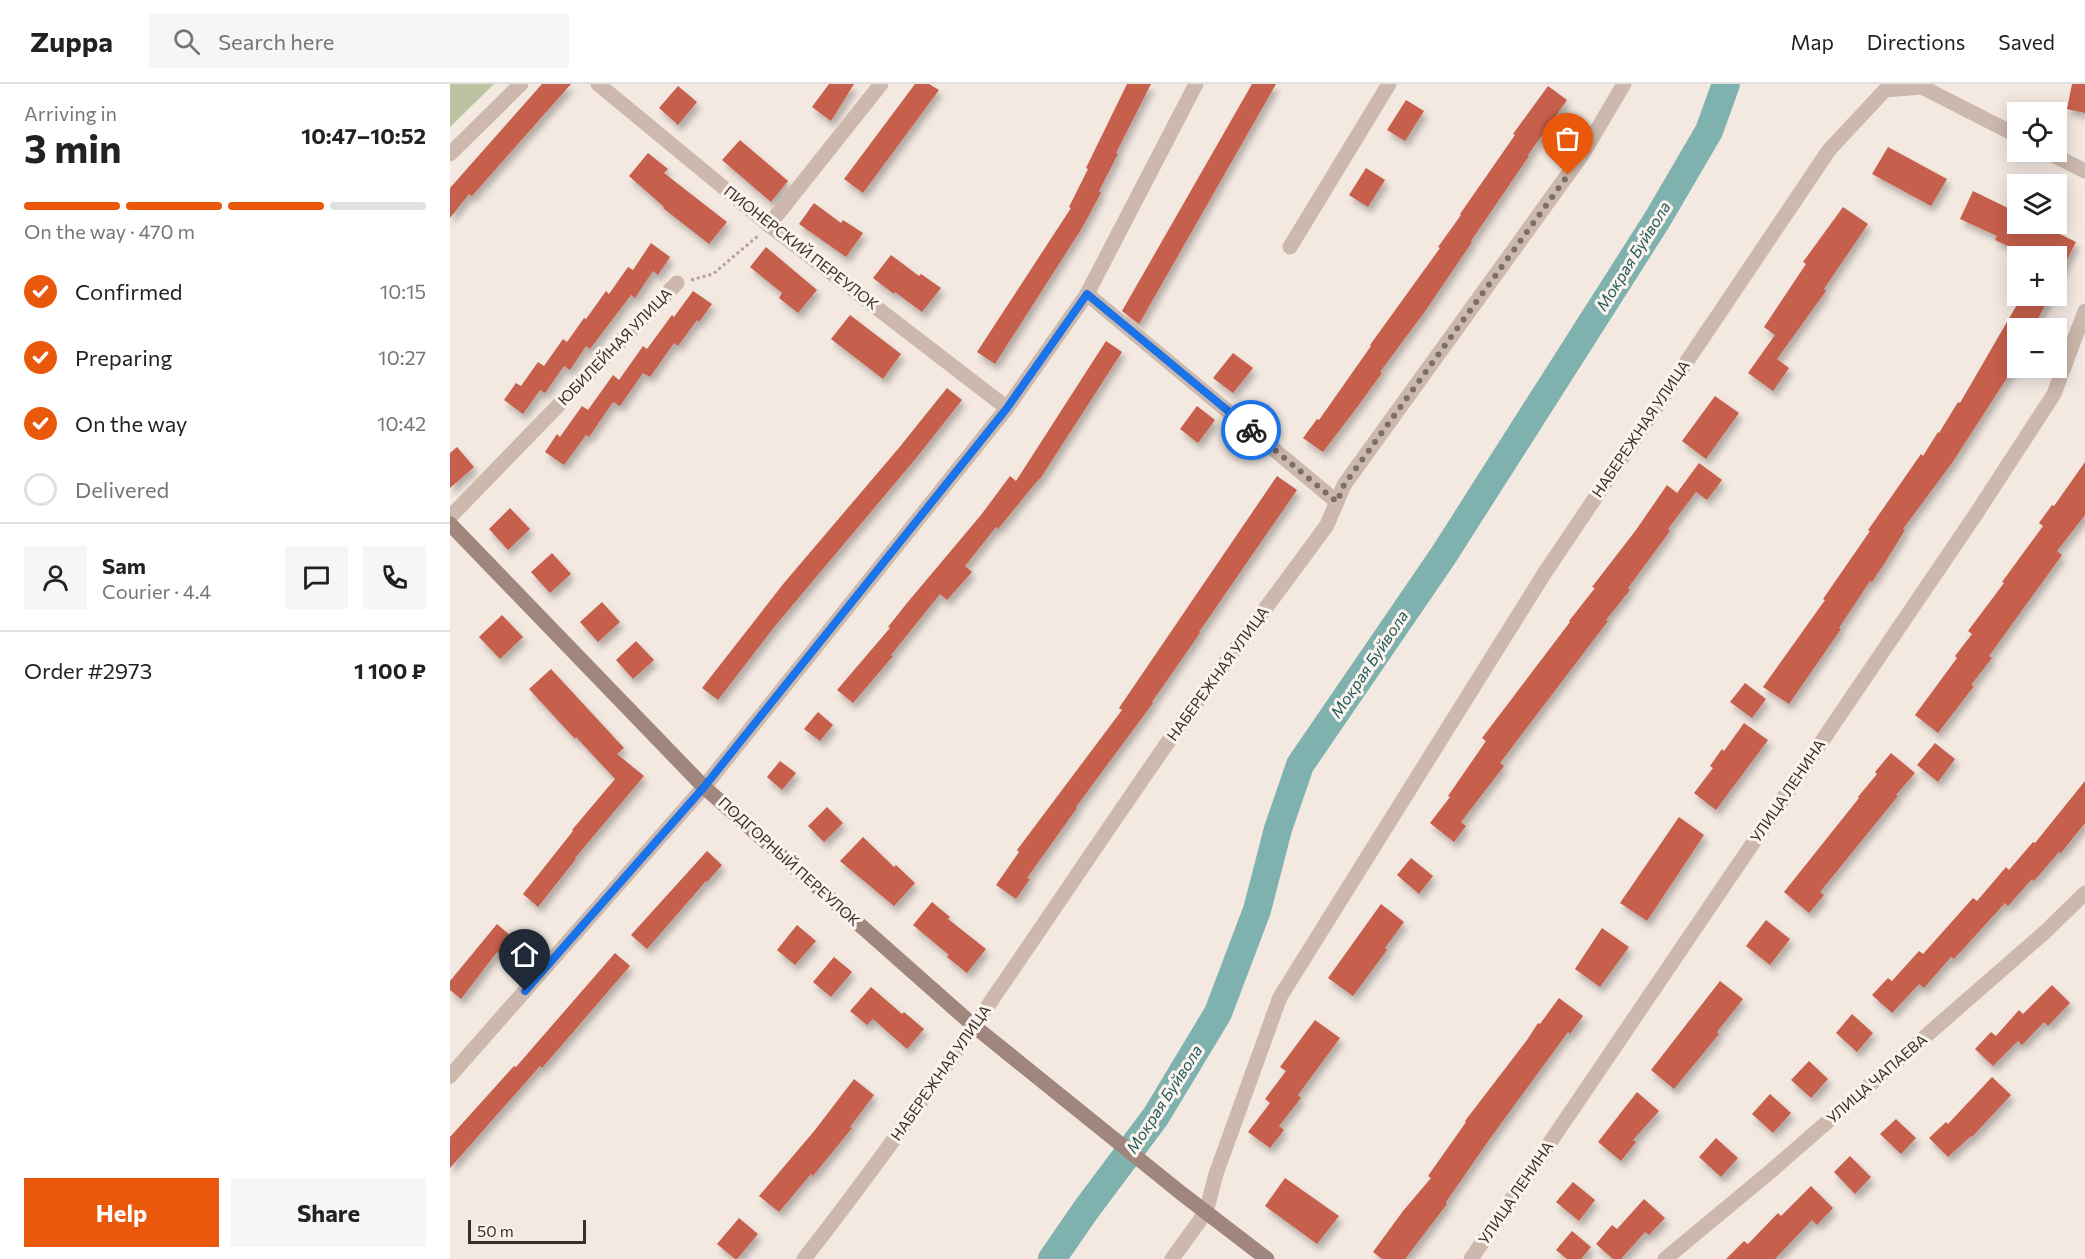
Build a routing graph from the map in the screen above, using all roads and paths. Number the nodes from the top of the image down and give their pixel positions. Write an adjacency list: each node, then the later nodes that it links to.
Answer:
1 (521, 84): 8 (street)
2 (598, 84): 11 (street, ПИОНЕРСКИЙ ПЕРЕУЛОК)
3 (881, 84): 11 (street)
4 (1196, 84): 14 (street)
5 (1389, 84): 12 (street)
6 (1624, 84): 17 (street, НАБЕРЕЖНАЯ УЛИЦА)
7 (2007, 130): 24 (street, НАБЕРЕЖНАЯ УЛИЦА)
8 (450, 154)
9 (2067, 162): 10 (street)
10 (2085, 171)
11 (769, 225): 13 (path, ЮБИЛЕЙНАЯ УЛИЦА); 16 (street, ПИОНЕРСКИЙ ПЕРЕУЛОК)
12 (1290, 247)
13 (677, 283): 18 (street, ЮБИЛЕЙНАЯ УЛИЦА)
14 (1087, 294): 16 (street); 17 (street)
15 (2085, 311): 28 (street, УЛИЦА ЛЕНИНА)
16 (1007, 408): 20 (street)
17 (1337, 502): 22 (street, НАБЕРЕЖНАЯ УЛИЦА)
18 (450, 518)
19 (450, 524): 20 (main road, ПОДГОРНЫЙ ПЕРЕУЛОК)
20 (704, 787): 22 (main road, ПОДГОРНЫЙ ПЕРЕУЛОК); 23 (street)
21 (2085, 893): 29 (street, УЛИЦА ЧАПАЕВА)
22 (974, 1026): 24 (main road, ПОДГОРНЫЙ ПЕРЕУЛОК); 25 (street, НАБЕРЕЖНАЯ УЛИЦА)
23 (450, 1076)
24 (1206, 1212): 26 (street, НАБЕРЕЖНАЯ УЛИЦА); 27 (main road)
25 (804, 1259)
26 (1172, 1259)
27 (1267, 1259)
28 (1471, 1259)
29 (1665, 1259)

